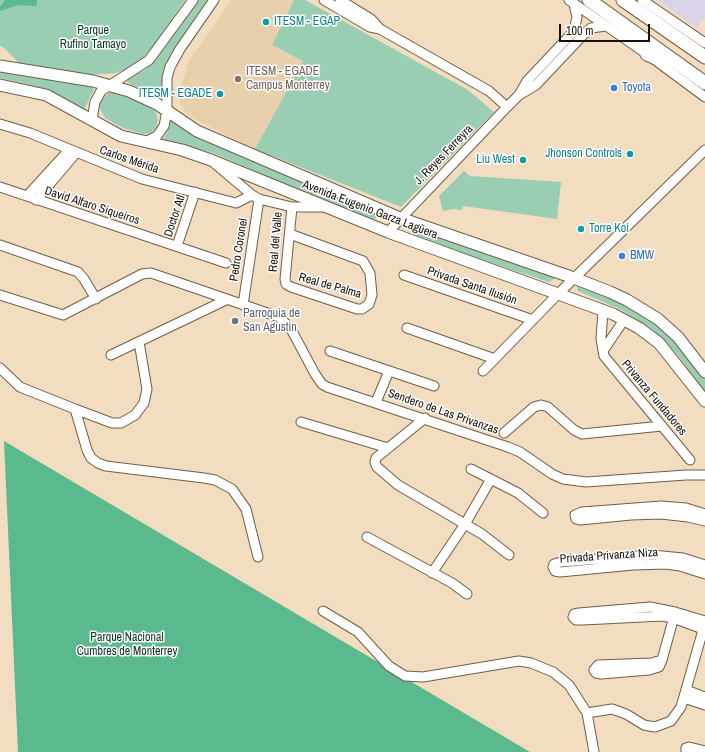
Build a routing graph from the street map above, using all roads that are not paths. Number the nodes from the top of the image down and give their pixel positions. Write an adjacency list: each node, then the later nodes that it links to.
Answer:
1 (193, 0): 10 (street)
2 (214, 0): 12 (street)
3 (324, 0): 8 (street)
4 (589, 0): 16 (highway)
5 (624, 0): 14 (highway)
6 (642, 0): 11 (street)
7 (571, 2): 9 (street); 20 (street, J. Reyes Ferreyra)
8 (340, 3): 22 (street)
9 (606, 26): 13 (street); 20 (street, J. Reyes Ferreyra)
10 (166, 39): 12 (street); 18 (street)
11 (705, 43)
12 (180, 49): 23 (street)
13 (647, 54): 16 (highway); 21 (street)
14 (705, 57)
15 (0, 66): 18 (main road, Avenida Eugenio Garza Lagüera)
16 (691, 74): 17 (highway)
17 (705, 83)
18 (109, 84): 23 (main road, Avenida Eugenio Garza Lagüera); 24 (street)
19 (0, 85): 24 (main road, Avenida Eugenio Garza Lagüera)
20 (519, 95): 22 (street, J. Reyes Ferreyra)
21 (705, 97)
22 (507, 107): 37 (street, J. Reyes Ferreyra)
23 (167, 111): 26 (street); 37 (main road, Avenida Eugenio Garza Lagüera)
24 (92, 120): 26 (main road, Avenida Eugenio Garza Lagüera)
25 (0, 124): 28 (street, Carlos Mérida)
26 (145, 142): 29 (main road, Avenida Eugenio Garza Lagüera)
27 (705, 150): 44 (street)
28 (72, 151): 31 (street, Carlos Mérida); 32 (street); 34 (street)
29 (211, 160): 33 (street); 35 (main road, Avenida Eugenio Garza Lagüera)
30 (0, 187): 32 (street, David Alfaro Siqueiros)
31 (195, 192): 33 (street, Carlos Mérida); 41 (street, Doctor Atl)
32 (27, 196): 34 (street, David Alfaro Siqueiros)
33 (256, 197): 36 (street); 50 (street, Pedro Coronel)
34 (36, 200): 41 (street, David Alfaro Siqueiros)
35 (323, 207): 36 (street); 38 (main road, Avenida Eugenio Garza Lagüera)
36 (292, 208): 39 (street, Real del Valle)
37 (400, 218): 38 (street, J. Reyes Ferreyra); 44 (main road, Avenida Eugenio Garza Lagüera)
38 (388, 232): 46 (main road, Avenida Eugenio Garza Lagüera)
39 (290, 234): 45 (street, Real del Valle); 45 (street, Real de Palma)
40 (0, 245): 48 (street)
41 (177, 246): 42 (street, David Alfaro Siqueiros)
42 (226, 263)
43 (404, 276): 52 (street, Privada Santa Ilusión)
44 (574, 278): 46 (street); 62 (main road, Avenida Eugenio Garza Lagüera)
45 (285, 279)
46 (558, 294): 51 (main road, Avenida Eugenio Garza Lagüera); 52 (street)
47 (0, 295): 48 (street, Sendero de Las Privanzas)
48 (96, 299): 49 (street, Sendero de Las Privanzas)
49 (226, 300): 50 (street, Sendero de Las Privanzas); 57 (street)
50 (243, 305): 72 (street, Sendero de Las Privanzas)
51 (602, 310): 53 (main road, Avenida Eugenio Garza Lagüera); 55 (street, Privanza Fundadores)
52 (533, 320): 61 (street)
53 (624, 320): 56 (street); 64 (main road, Avenida Eugenio Garza Lagüera)
54 (407, 328): 61 (street)
55 (601, 329): 56 (street); 59 (street, Privanza Fundadores)
56 (614, 334): 59 (street)
57 (139, 342): 60 (street); 73 (street)
58 (330, 351): 65 (street)
59 (603, 351): 76 (street, Privanza Fundadores)
60 (111, 355)
61 (495, 359): 66 (street)
62 (697, 361): 64 (main road); 67 (main road, Avenida Eugenio Garza Lagüera)
63 (0, 368): 73 (street)
64 (680, 369): 69 (main road, Avenida Eugenio Garza Lagüera)
65 (389, 370): 70 (street); 72 (street)
66 (483, 371)
67 (705, 372)
68 (705, 377): 69 (main road)
69 (692, 385): 71 (main road, Avenida Eugenio Garza Lagüera)
70 (434, 386)
71 (705, 401)
72 (376, 402): 74 (street, Sendero de Las Privanzas)
73 (75, 410): 92 (street)
74 (425, 418): 78 (street); 82 (street, Sendero de Las Privanzas)
75 (301, 422): 78 (street)
76 (662, 426): 77 (street); 79 (street, Privanza Fundadores)
77 (504, 433)
78 (388, 448): 89 (street)
79 (690, 460)
80 (471, 469): 84 (street)
81 (705, 471): 82 (street, Sendero de Las Privanzas)
82 (686, 474): 83 (street, Sendero de Las Privanzas)
83 (705, 475)
84 (491, 479): 86 (street); 89 (street)
85 (661, 510): 85 (street); 87 (street); 88 (street)
86 (542, 513)
87 (705, 514)
88 (705, 521)
89 (465, 524): 91 (street); 96 (street)
90 (367, 537): 96 (street)
91 (509, 555)
92 (258, 557)
93 (652, 559): 94 (street, Privada Privanza Niza); 95 (street, Privada Privanza Niza); 97 (street, Privada Privanza Niza)
94 (594, 564)
95 (705, 565)
96 (432, 573): 98 (street)
97 (705, 574)
98 (467, 594)
99 (323, 610): 108 (street)
100 (618, 614): 101 (street)
101 (674, 615): 102 (street); 104 (street)
102 (704, 624): 103 (street)
103 (702, 646): 105 (street)
104 (662, 660): 104 (street)
105 (685, 694): 106 (street); 107 (street); 108 (street)
106 (705, 697)
107 (705, 705)
108 (587, 713): 110 (street)
109 (705, 751): 111 (street)
110 (594, 752)
111 (686, 752)

